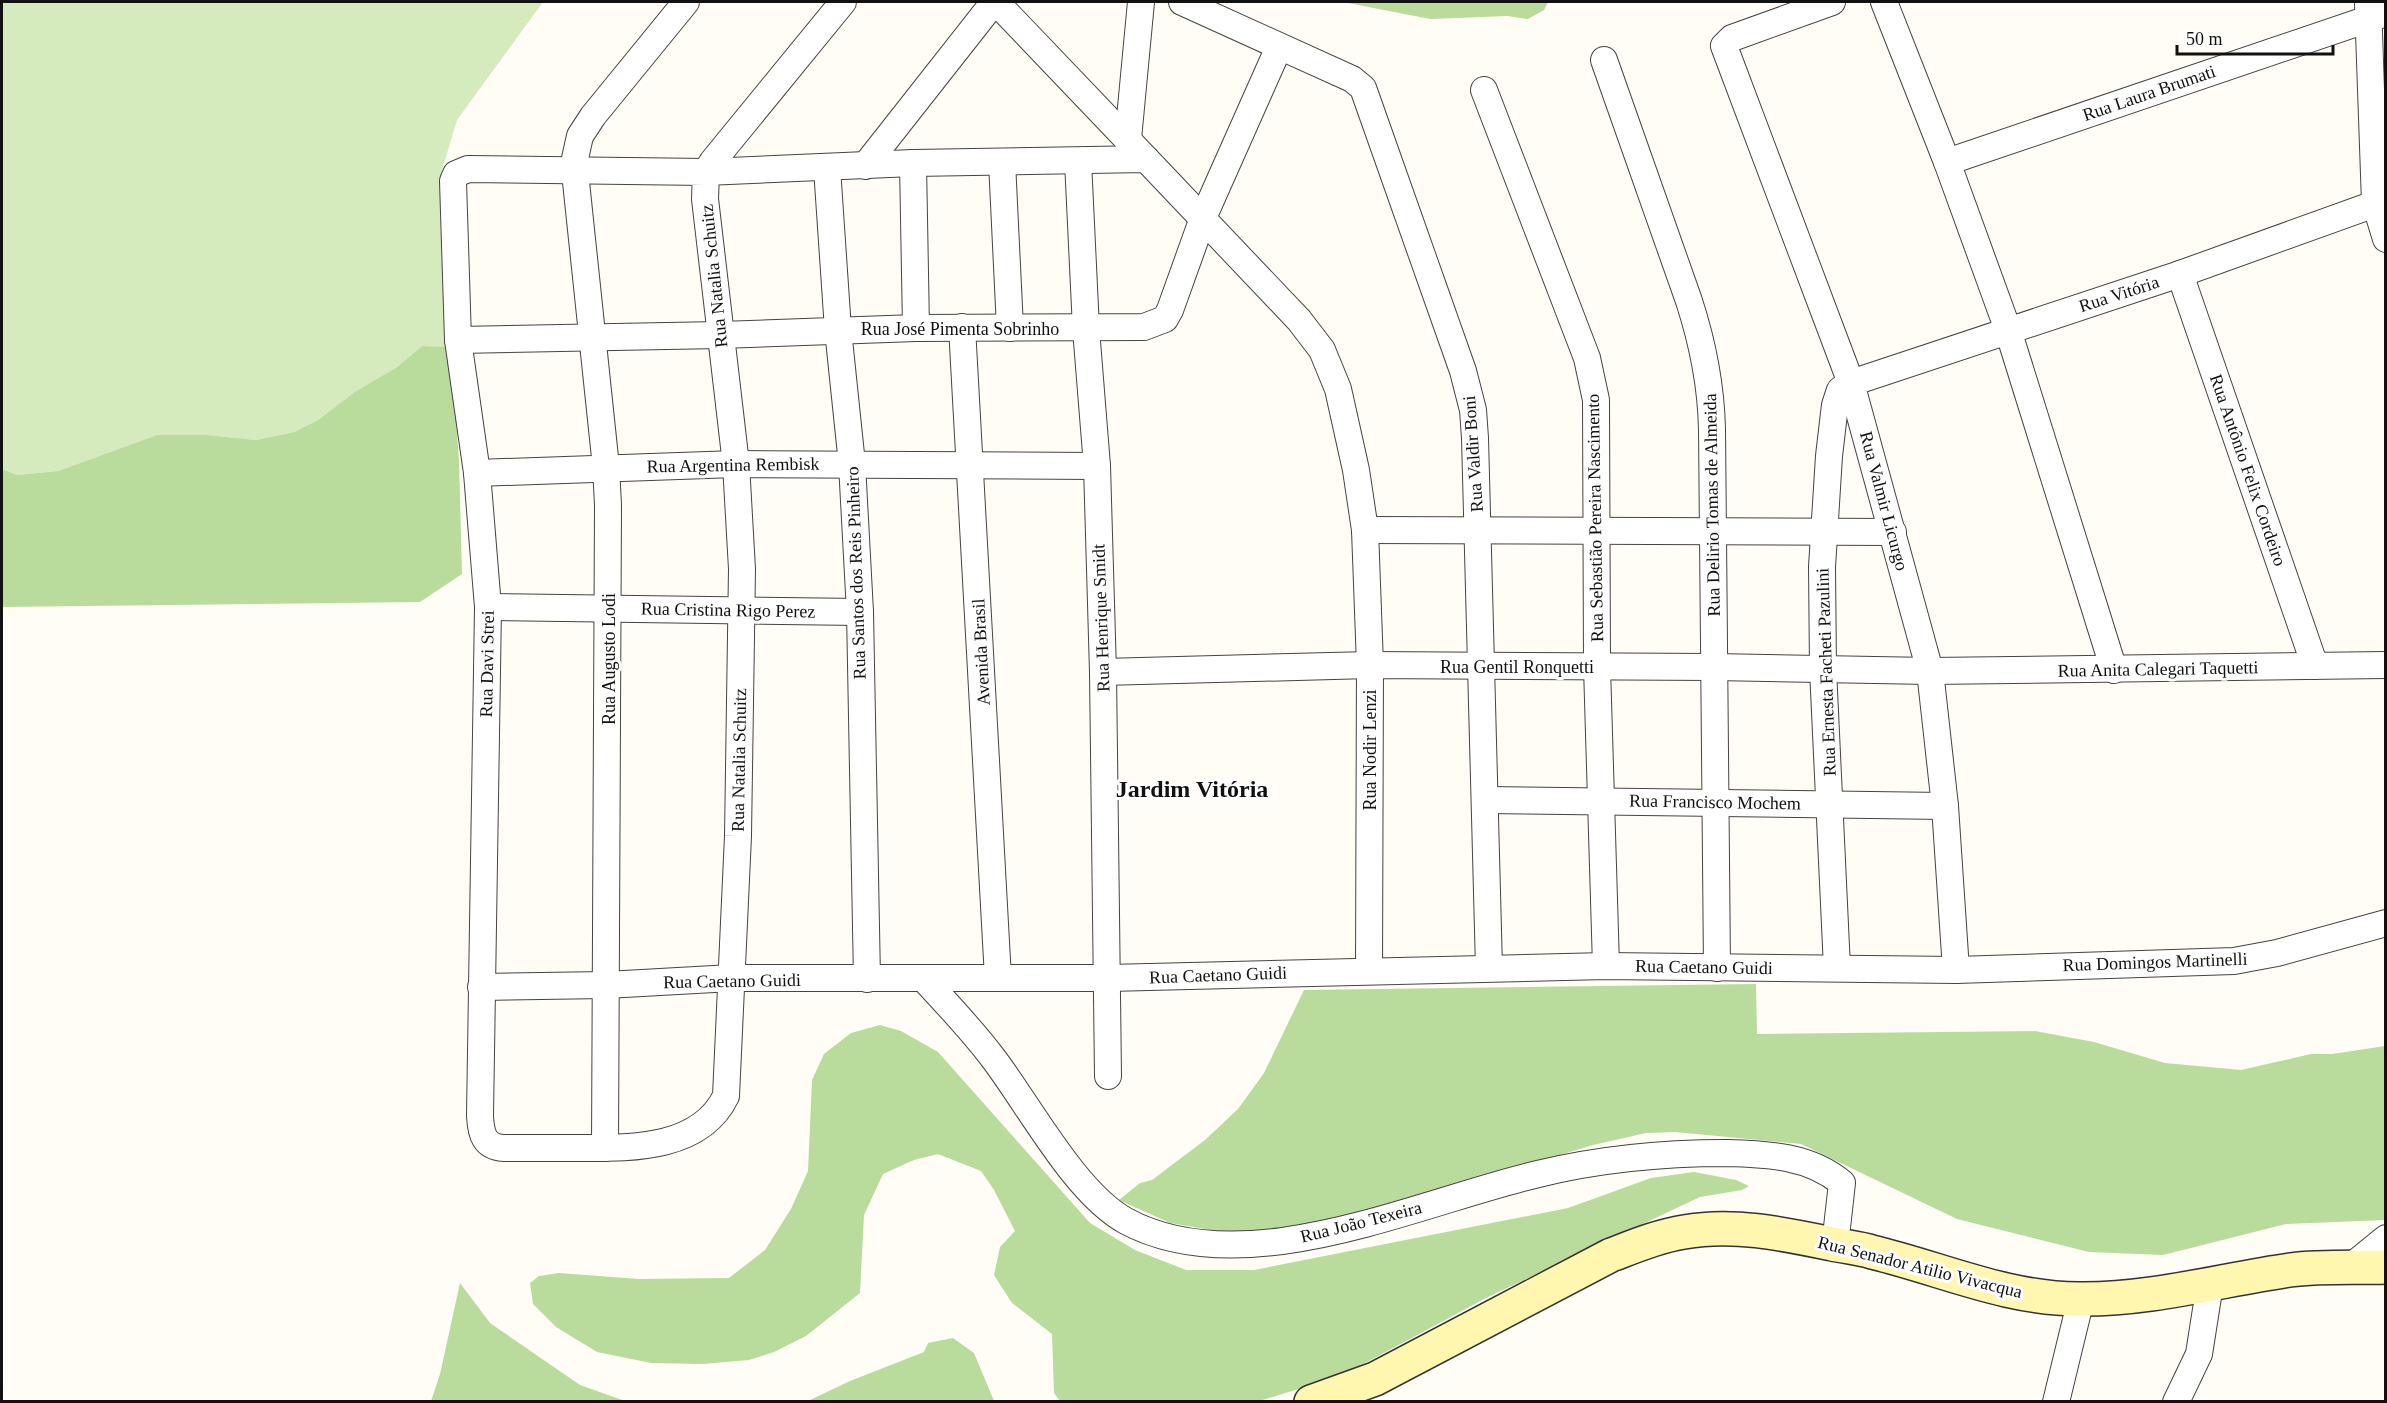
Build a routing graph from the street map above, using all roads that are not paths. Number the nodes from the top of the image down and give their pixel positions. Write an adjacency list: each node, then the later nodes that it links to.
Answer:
1 (686, 2): 20 (street, Rua Augusto Lodi)
2 (843, 2): 21 (street)
3 (995, 2): 12 (street, Rua Nodir Lenzi); 18 (street)
4 (1141, 2): 12 (street)
5 (1182, 2): 9 (street, Rua Valdir Boni)
6 (1832, 2): 35 (street, Rua Valmir Licurgo)
7 (1884, 2): 16 (street)
8 (2374, 11): 16 (street, Rua Laura Brumati); 22 (street)
9 (1279, 47): 23 (street, Rua José Pimenta Sobrinho); 43 (street, Rua Valdir Boni)
10 (1604, 60): 45 (street, Rua Delirio Tomas de Almeida)
11 (1484, 90): 44 (street, Rua Sebastião Pereira Nascimento)
12 (1128, 139): 13 (street, Rua Nodir Lenzi)
13 (1146, 159): 14 (street); 23 (street, Rua Nodir Lenzi)
14 (1078, 161): 15 (street); 29 (street, Rua Henrique Smidt)
15 (1002, 162): 17 (street); 28 (street)
16 (1947, 162): 31 (street)
17 (913, 163): 18 (street); 27 (street)
18 (865, 166): 19 (street)
19 (827, 168): 21 (street); 30 (street, Rua Santos dos Reis Pinheiro)
20 (574, 172): 21 (street); 33 (street, Rua Augusto Lodi); 34 (street, Rua Davi Strei)
21 (706, 172): 32 (street, Rua Natalia Schuitz)
22 (2380, 202): 24 (street); 25 (street, Rua Vitória)
23 (1203, 218): 29 (street, Rua José Pimenta Sobrinho); 42 (street, Rua Nodir Lenzi)
24 (2385, 239)
25 (2180, 274): 31 (street, Rua Vitória); 54 (street, Rua Antônio Felix Cordeiro)
26 (962, 327): 27 (street, Rua José Pimenta Sobrinho); 28 (street, Rua José Pimenta Sobrinho); 38 (street, Avenida Brasil)
27 (916, 328): 30 (street, Rua José Pimenta Sobrinho)
28 (1010, 328): 29 (street, Rua José Pimenta Sobrinho)
29 (1086, 329): 39 (street, Rua Henrique Smidt)
30 (838, 330): 32 (street, Rua José Pimenta Sobrinho); 37 (street, Rua Santos dos Reis Pinheiro)
31 (2008, 330): 35 (street, Rua Vitória); 59 (street)
32 (720, 335): 33 (street, Rua José Pimenta Sobrinho); 36 (street, Rua Natalia Schuitz)
33 (591, 337): 34 (street, Rua José Pimenta Sobrinho); 40 (street, Rua Augusto Lodi)
34 (458, 340): 41 (street, Rua Davi Strei)
35 (1851, 383): 46 (street, Rua Ernesta Facheti Pazulini); 47 (street, Rua Valmir Licurgo)
36 (736, 464): 37 (street, Rua Argentina Rembisk); 40 (street, Rua Argentina Rembisk); 50 (street, Rua Natalia Schuitz)
37 (852, 464): 38 (street, Rua Argentina Rembisk); 51 (street, Rua Santos dos Reis Pinheiro)
38 (971, 466): 39 (street, Rua Argentina Rembisk); 76 (street, Avenida Brasil)
39 (1097, 466): 61 (street, Rua Henrique Smidt)
40 (606, 467): 41 (street, Rua Argentina Rembisk); 49 (street, Rua Augusto Lodi)
41 (477, 473): 48 (street, Rua Davi Strei)
42 (1365, 530): 43 (street); 52 (street, Rua Nodir Lenzi)
43 (1478, 530): 44 (street); 55 (street, Rua Valdir Boni)
44 (1596, 531): 45 (street); 56 (street, Rua Sebastião Pereira Nascimento)
45 (1713, 531): 46 (street); 57 (street, Rua Delirio Tomas de Almeida)
46 (1824, 532): 47 (street); 58 (street, Rua Ernesta Facheti Pazulini)
47 (1893, 532): 60 (street, Rua Valmir Licurgo)
48 (488, 607): 49 (street, Rua Cristina Rigo Perez); 80 (street, Rua Davi Strei)
49 (609, 608): 50 (street, Rua Cristina Rigo Perez); 79 (street, Rua Augusto Lodi)
50 (742, 610): 51 (street, Rua Cristina Rigo Perez); 74 (street, Rua Natalia Schuitz)
51 (860, 612): 78 (street, Rua Santos dos Reis Pinheiro)
52 (1370, 665): 55 (street, Rua Gentil Ronquetti); 61 (street, Rua Gentil Ronquetti); 73 (street, Rua Nodir Lenzi)
53 (2385, 665): 54 (street, Rua Anita Calegari Taquetti)
54 (2315, 666): 59 (street, Rua Anita Calegari Taquetti)
55 (1482, 667): 56 (street, Rua Gentil Ronquetti); 62 (street, Rua Valdir Boni)
56 (1597, 667): 57 (street, Rua Gentil Ronquetti); 63 (street, Rua Sebastião Pereira Nascimento)
57 (1714, 667): 58 (street, Rua Gentil Ronquetti); 64 (street, Rua Delirio Tomas de Almeida)
58 (1823, 669): 60 (street, Rua Gentil Ronquetti); 65 (street, Rua Ernesta Facheti Pazulini)
59 (2114, 670): 60 (street, Rua Anita Calegari Taquetti)
60 (1930, 671): 66 (street, Rua Valmir Licurgo)
61 (1103, 672): 77 (street, Rua Henrique Smidt)
62 (1485, 800): 63 (street, Rua Francisco Mochem); 69 (street, Rua Valdir Boni)
63 (1600, 801): 64 (street, Rua Francisco Mochem); 68 (street, Rua Sebastião Pereira Nascimento)
64 (1715, 802): 65 (street, Rua Francisco Mochem); 70 (street, Rua Delirio Tomas de Almeida)
65 (1830, 803): 66 (street, Rua Francisco Mochem); 71 (street, Rua Ernesta Facheti Pazulini)
66 (1945, 806): 72 (street, Rua Valmir Licurgo)
67 (2385, 923): 72 (street, Rua Domingos Martinelli)
68 (1606, 966): 69 (street, Rua Caetano Guidi); 70 (street, Rua Caetano Guidi)
69 (1489, 968): 73 (street, Rua Caetano Guidi)
70 (1717, 968): 71 (street, Rua Caetano Guidi)
71 (1837, 968): 72 (street, Rua Caetano Guidi)
72 (1956, 970)
73 (1369, 971): 77 (street, Rua Caetano Guidi)
74 (732, 978): 78 (street, Rua Caetano Guidi); 79 (street, Rua Caetano Guidi); 83 (street, Rua Natalia Schuitz)
75 (923, 978): 76 (street, Rua Caetano Guidi); 78 (street, Rua Caetano Guidi); 85 (street, Rua João Texeira)
76 (998, 978): 77 (street, Rua Caetano Guidi)
77 (1108, 978): 81 (street, Rua Henrique Smidt)
78 (867, 979)
79 (606, 985): 80 (street, Rua Caetano Guidi); 83 (street, Rua Augusto Lodi)
80 (481, 987): 82 (street, Rua Davi Strei)
81 (1108, 1076)
82 (491, 1146): 83 (street, Rua Natalia Schuitz)
83 (605, 1148)
84 (2385, 1238): 87 (street)
85 (1834, 1245): 89 (street, Rua Senador Atilio Vivacqua); 90 (street, Rua Senador Atilio Vivacqua)
86 (2385, 1267): 87 (street, Rua Senador Atilio Vivacqua)
87 (2349, 1268): 88 (street, Rua Senador Atilio Vivacqua)
88 (2210, 1284): 89 (street, Rua Senador Atilio Vivacqua); 92 (street)
89 (2081, 1299): 91 (street)
90 (1311, 1401)
91 (2056, 1401)
92 (2176, 1401)

